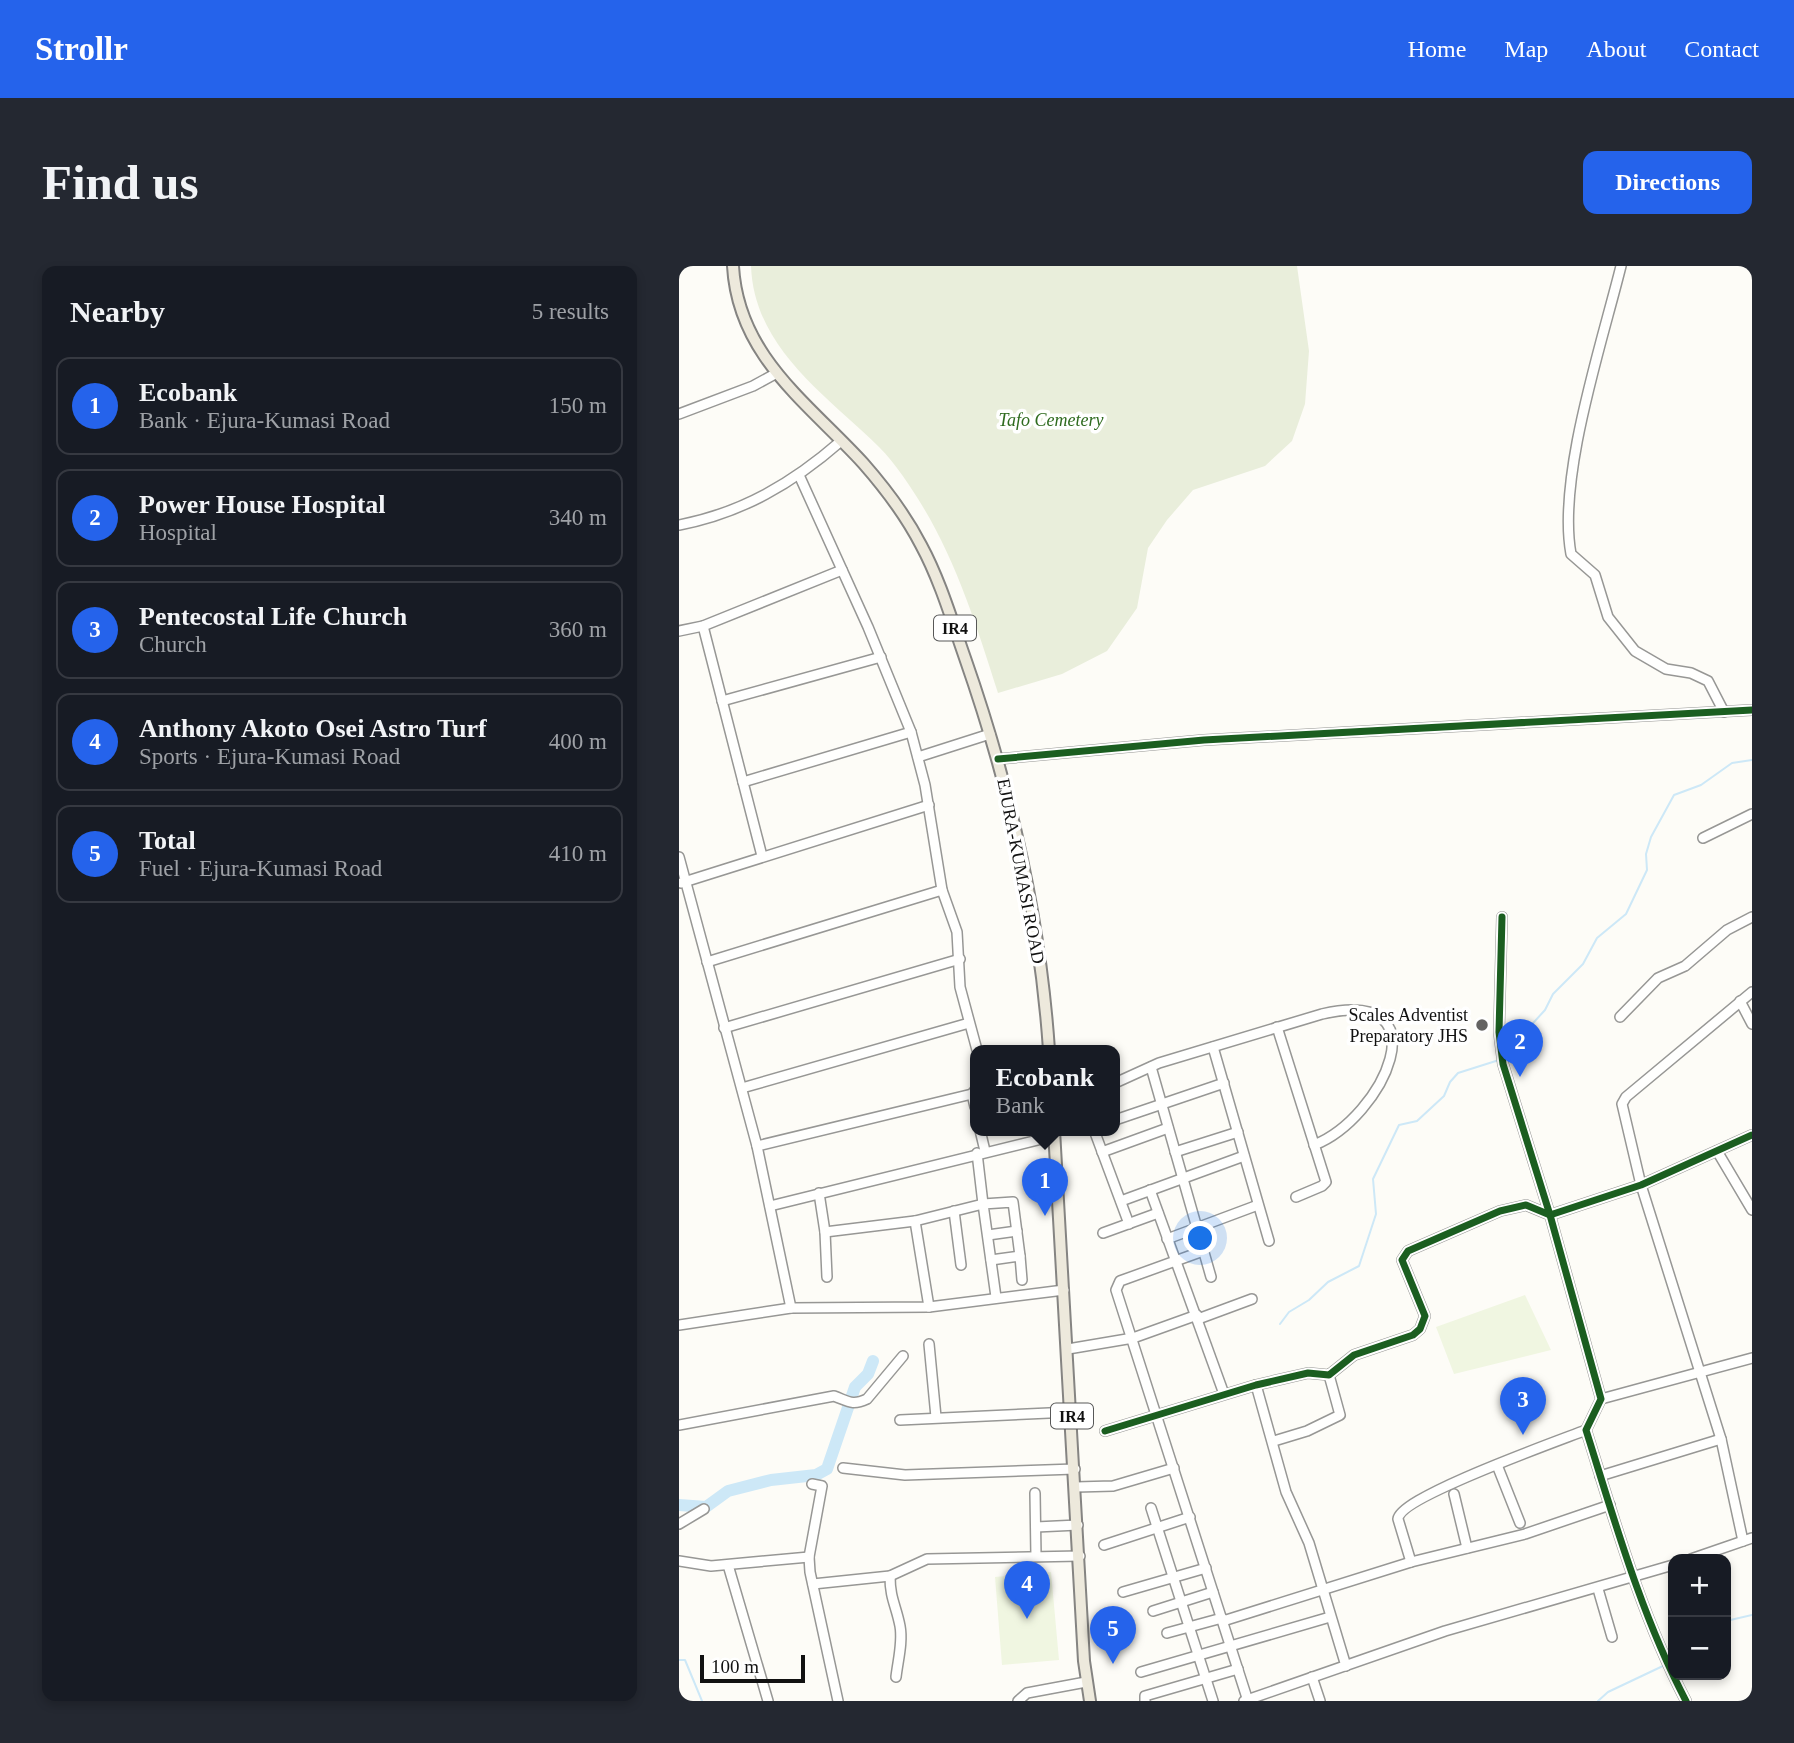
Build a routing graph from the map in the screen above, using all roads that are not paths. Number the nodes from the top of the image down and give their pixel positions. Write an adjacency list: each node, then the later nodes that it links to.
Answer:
1 (733, 266): 3 (main road, EJURA-KUMASI ROAD / IR4)
2 (1621, 266): 14 (street)
3 (775, 374): 4 (street); 5 (main road, EJURA-KUMASI ROAD / IR4)
4 (679, 414)
5 (841, 441): 6 (street); 16 (main road, EJURA-KUMASI ROAD / IR4)
6 (799, 475): 7 (street); 8 (street)
7 (679, 525)
8 (842, 570): 9 (street); 11 (street)
9 (703, 625): 10 (street); 12 (street)
10 (679, 631)
11 (881, 657): 12 (street); 15 (street)
12 (722, 701): 19 (street)
13 (1752, 710): 14 (street)
14 (1724, 712): 18 (street)
15 (911, 732): 17 (street); 19 (street)
16 (990, 734): 17 (street); 18 (main road, EJURA-KUMASI ROAD / IR4)
17 (918, 757): 20 (street)
18 (998, 759): 39 (main road, EJURA-KUMASI ROAD / IR4)
19 (743, 782): 23 (street)
20 (929, 805): 23 (street); 26 (street)
21 (1752, 814): 22 (street)
22 (1703, 838)
23 (761, 856): 25 (street)
24 (679, 857): 25 (street)
25 (682, 882): 30 (street)
26 (942, 890): 29 (street); 30 (street)
27 (1502, 917): 74 (street)
28 (1752, 917): 33 (street)
29 (960, 959): 34 (street); 37 (street)
30 (707, 962): 37 (street)
31 (1752, 992): 32 (street)
32 (1740, 1001): 35 (street); 63 (street)
33 (1620, 1017)
34 (969, 1023): 38 (street); 44 (street)
35 (1752, 1024)
36 (1277, 1027): 40 (street); 55 (street); 55 (street)
37 (724, 1028): 44 (street)
38 (976, 1045)
39 (1048, 1045)
40 (1213, 1047): 41 (street); 43 (street)
41 (1151, 1067): 42 (street); 46 (street)
42 (1120, 1081)
43 (1224, 1083): 46 (street); 49 (street)
44 (742, 1088): 56 (street)
45 (970, 1093): 56 (street)
46 (1161, 1105): 47 (street); 48 (street)
47 (1120, 1118)
48 (1168, 1128): 59 (street); 60 (street)
49 (1238, 1132): 60 (street); 61 (street)
50 (1752, 1135): 57 (street)
51 (980, 1136): 58 (street)
52 (1042, 1136): 58 (street)
53 (1054, 1136): 92 (main road, IR4)
54 (1096, 1136): 59 (street)
55 (1314, 1145): 66 (street)
56 (757, 1146): 70 (street)
57 (1717, 1151): 63 (street); 71 (street)
58 (981, 1152): 65 (street); 68 (street)
59 (1103, 1152): 67 (street)
60 (1175, 1152): 62 (street)
61 (1244, 1156): 62 (street); 69 (street)
62 (1182, 1178): 64 (street); 77 (street)
63 (1641, 1185): 74 (street); 104 (street)
64 (1150, 1189): 67 (street); 73 (street)
65 (819, 1193): 70 (street); 79 (street)
66 (1296, 1197)
67 (1121, 1201): 76 (street)
68 (983, 1205): 72 (street); 78 (street); 81 (street)
69 (1258, 1205): 77 (street); 83 (street)
70 (770, 1206): 96 (street)
71 (1752, 1210)
72 (954, 1212): 75 (street); 88 (street)
73 (1158, 1213): 76 (street); 82 (street)
74 (1550, 1214): 105 (street); 108 (street)
75 (915, 1221): 79 (street); 95 (street)
76 (1129, 1224): 80 (street)
77 (1196, 1228): 82 (street); 84 (street)
78 (1017, 1231): 81 (street); 85 (street)
79 (825, 1232): 89 (street)
80 (1103, 1233)
81 (988, 1236): 86 (street)
82 (1167, 1239): 87 (street)
83 (1269, 1241)
84 (1203, 1251): 87 (street); 90 (street)
85 (1020, 1256): 86 (street); 91 (street)
86 (991, 1260): 93 (street)
87 (1176, 1261): 97 (street); 99 (street)
88 (961, 1265)
89 (827, 1277)
90 (1210, 1278)
91 (1022, 1280)
92 (1064, 1290): 93 (street); 101 (main road, IR4)
93 (996, 1297): 95 (street)
94 (1252, 1299): 97 (street)
95 (929, 1307): 96 (street)
96 (791, 1308): 98 (street)
97 (1198, 1317): 99 (street); 107 (street)
98 (679, 1325)
99 (1133, 1338): 101 (street); 110 (street)
100 (929, 1344): 111 (street)
101 (1068, 1349): 109 (main road, IR4)
102 (903, 1356): 113 (street)
103 (1752, 1358): 104 (street)
104 (1700, 1371): 108 (street); 116 (street)
105 (1329, 1375): 106 (street); 117 (street)
106 (1256, 1385): 107 (street); 117 (street)
107 (1224, 1394): 110 (street)
108 (1601, 1399): 114 (street)
109 (1071, 1412): 111 (street); 121 (main road, IR4)
110 (1157, 1415): 115 (street); 120 (street)
111 (936, 1417): 112 (street)
112 (900, 1420)
113 (679, 1425)
114 (1586, 1430): 118 (street); 122 (street)
115 (1105, 1431)
116 (1721, 1439): 122 (street); 136 (street)
117 (1274, 1441): 152 (street)
118 (1497, 1465): 131 (street); 144 (street)
119 (843, 1468): 121 (street)
120 (1174, 1468): 124 (street); 130 (street)
121 (1075, 1469): 124 (main road, IR4)
122 (1601, 1476): 127 (street)
123 (811, 1484): 142 (street)
124 (1076, 1487): 133 (main road, IR4)
125 (1035, 1493): 134 (street)
126 (1454, 1494): 138 (street)
127 (1610, 1504): 138 (street); 150 (street)
128 (1151, 1508): 135 (street)
129 (704, 1510): 132 (street)
130 (1189, 1517): 135 (street); 147 (street)
131 (1520, 1523)
132 (679, 1524)
133 (1078, 1525): 134 (street); 141 (main road, IR4)
134 (1036, 1527): 140 (street)
135 (1157, 1530): 137 (street); 149 (street)
136 (1748, 1539): 139 (street)
137 (1104, 1545)
138 (1467, 1548): 144 (street)
139 (1705, 1554)
140 (1037, 1556): 141 (street); 148 (street)
141 (1080, 1556): 171 (main road, IR4)
142 (809, 1557): 145 (street); 151 (street)
143 (679, 1561): 145 (street)
144 (1411, 1562): 152 (street)
145 (728, 1565): 172 (street)
146 (1668, 1567): 150 (street)
147 (1206, 1568): 149 (street); 155 (street)
148 (890, 1576): 151 (street); 168 (street)
149 (1172, 1577): 154 (street); 156 (street)
150 (1633, 1579): 153 (street); 180 (street)
151 (813, 1584): 173 (street)
152 (1322, 1589): 158 (street); 159 (street)
153 (1598, 1589): 162 (street); 165 (street)
154 (1123, 1592)
155 (1213, 1592): 156 (street); 159 (street)
156 (1180, 1602): 157 (street); 160 (street)
157 (1153, 1611)
158 (1330, 1617): 163 (street); 165 (street)
159 (1223, 1620): 160 (street); 163 (street)
160 (1188, 1628): 161 (street); 164 (street)
161 (1167, 1633)
162 (1612, 1637)
163 (1231, 1646): 164 (street); 166 (street)
164 (1197, 1656): 167 (street); 170 (street)
165 (1346, 1666): 169 (street)
166 (1238, 1669): 170 (street); 178 (street)
167 (1141, 1672)
168 (896, 1677)
169 (1312, 1677): 178 (street); 179 (street)
170 (1205, 1679): 176 (street); 177 (street)
171 (1086, 1682): 174 (street); 175 (main road, IR4)
172 (768, 1701)
173 (838, 1701)
174 (1018, 1701)
175 (1090, 1701)
176 (1145, 1701)
177 (1213, 1701)
178 (1246, 1701)
179 (1320, 1701)
180 (1686, 1701)

